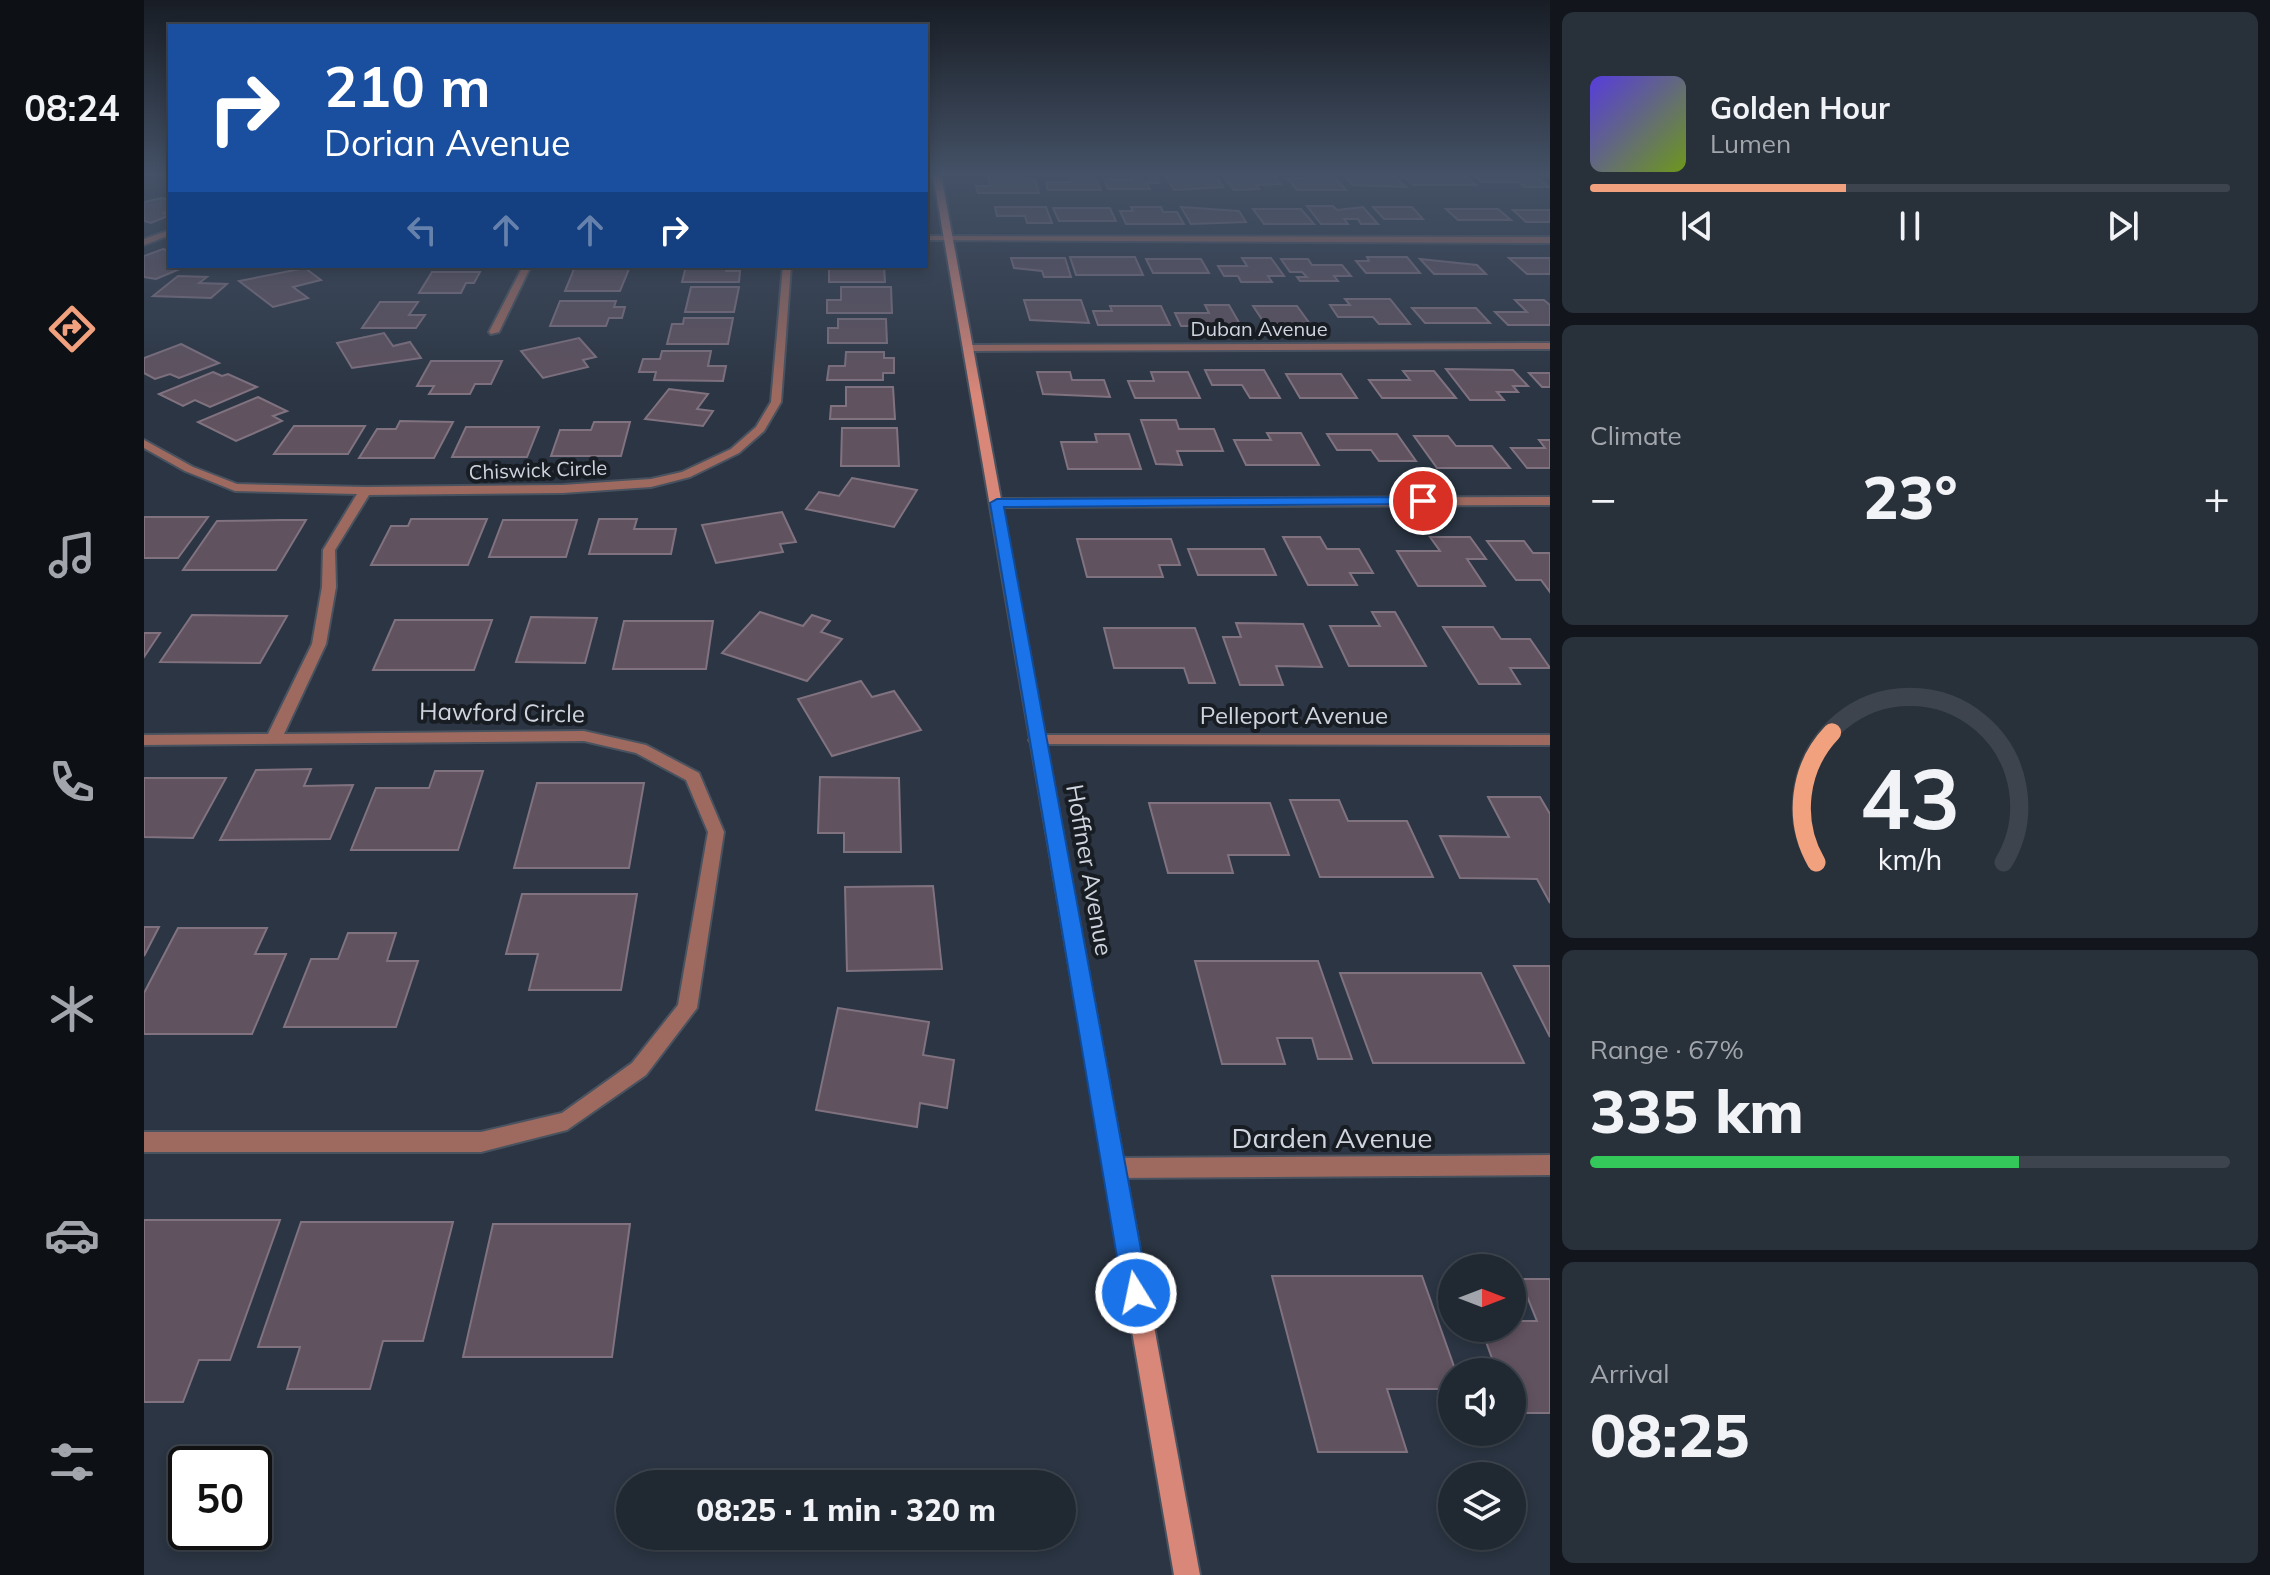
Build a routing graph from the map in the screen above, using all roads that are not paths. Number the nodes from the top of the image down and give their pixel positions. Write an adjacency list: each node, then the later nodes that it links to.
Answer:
1 (950, 248): 6 (main road, Hoffner Avenue)
2 (526, 268): 4 (street)
3 (787, 268): 8 (street, Chiswick Circle)
4 (494, 332)
5 (1550, 346): 6 (street, Duban Avenue)
6 (969, 348): 10 (main road, Hoffner Avenue)
7 (144, 443): 8 (street, Chiswick Circle)
8 (365, 491): 11 (street)
9 (1550, 501): 10 (street)
10 (997, 503): 13 (main road, Hoffner Avenue)
11 (275, 736): 12 (street, Hawford Circle); 15 (street, Hawford Circle)
12 (144, 740)
13 (1037, 740): 14 (street, Pelleport Avenue); 17 (main road, Hoffner Avenue)
14 (1550, 740)
15 (144, 1142)
16 (1550, 1165): 17 (street, Darden Avenue)
17 (1114, 1168): 18 (main road, Hoffner Avenue)
18 (1187, 1575)

